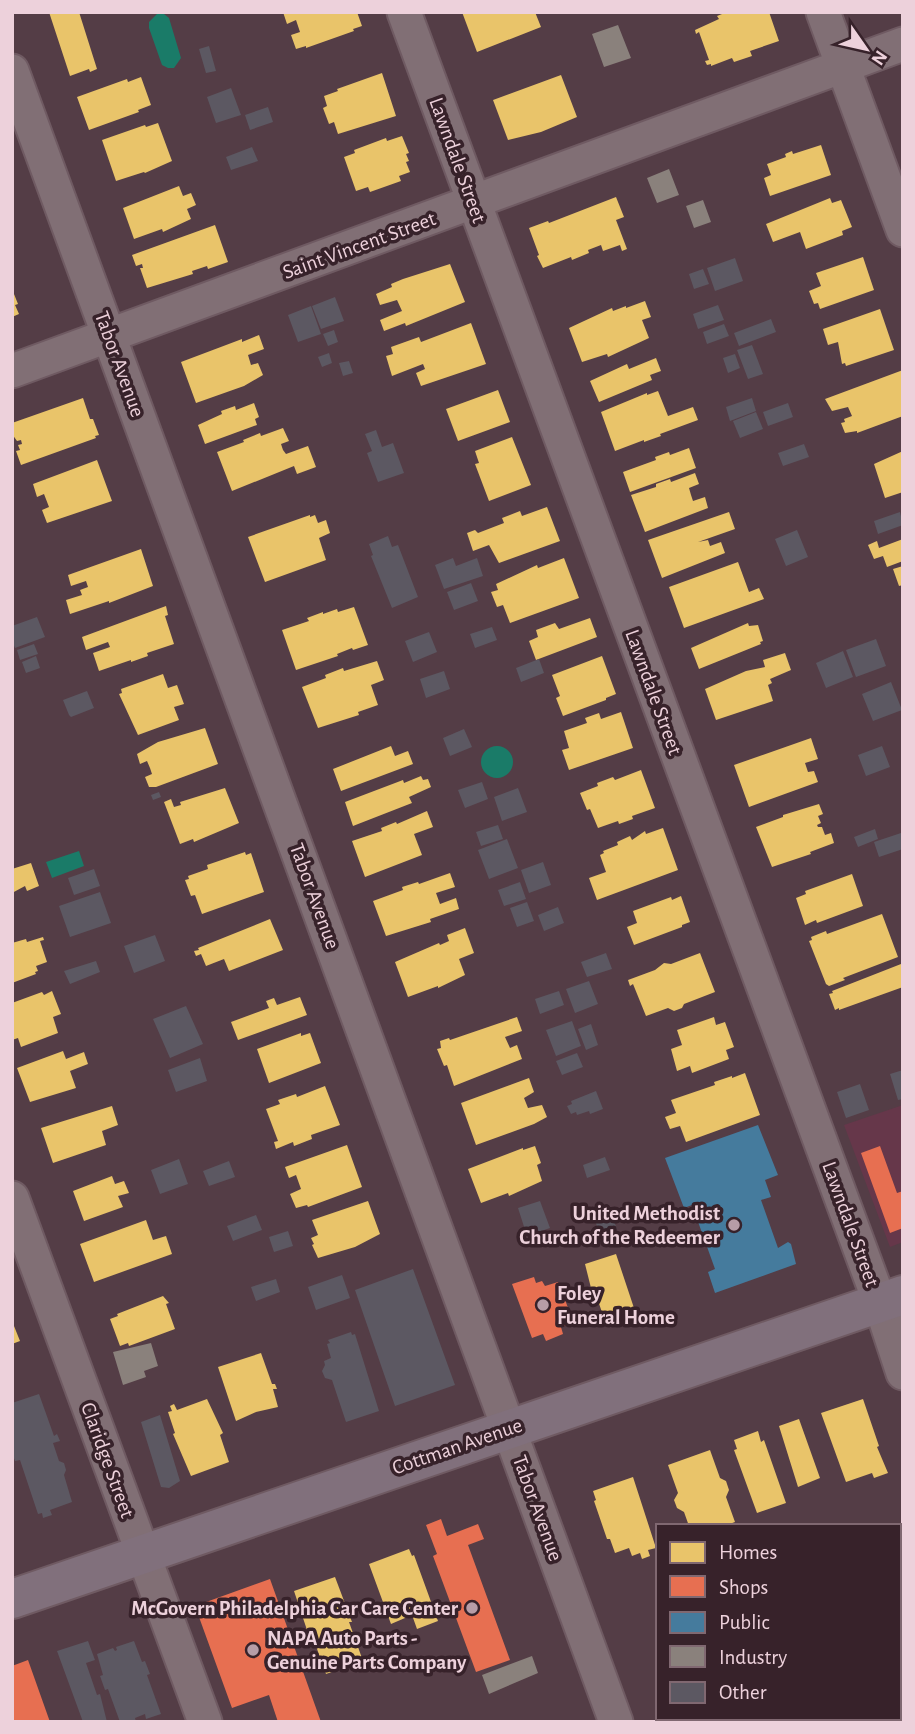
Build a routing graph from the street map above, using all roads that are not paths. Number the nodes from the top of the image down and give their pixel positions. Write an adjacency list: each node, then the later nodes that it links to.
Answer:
1 (404, 12): 6 (street, Lawndale Street)
2 (823, 12): 4 (street)
3 (903, 44): 4 (street, Saint Vincent Street)
4 (842, 65): 6 (street, Saint Vincent Street); 7 (street)
5 (12, 71): 8 (street, Tabor Avenue)
6 (473, 203): 8 (street, Saint Vincent Street); 11 (street, Lawndale Street)
7 (903, 230)
8 (110, 336): 9 (street, Saint Vincent Street); 13 (street, Tabor Avenue)
9 (12, 371)
10 (12, 1198): 14 (street, Claridge Street)
11 (891, 1299): 12 (street, Lawndale Street); 13 (main road, Cottman Avenue)
12 (903, 1373)
13 (509, 1428): 14 (main road, Cottman Avenue); 17 (street, Tabor Avenue)
14 (142, 1553): 15 (main road, Cottman Avenue); 16 (street, Claridge Street)
15 (12, 1599)
16 (205, 1722)
17 (616, 1722)

